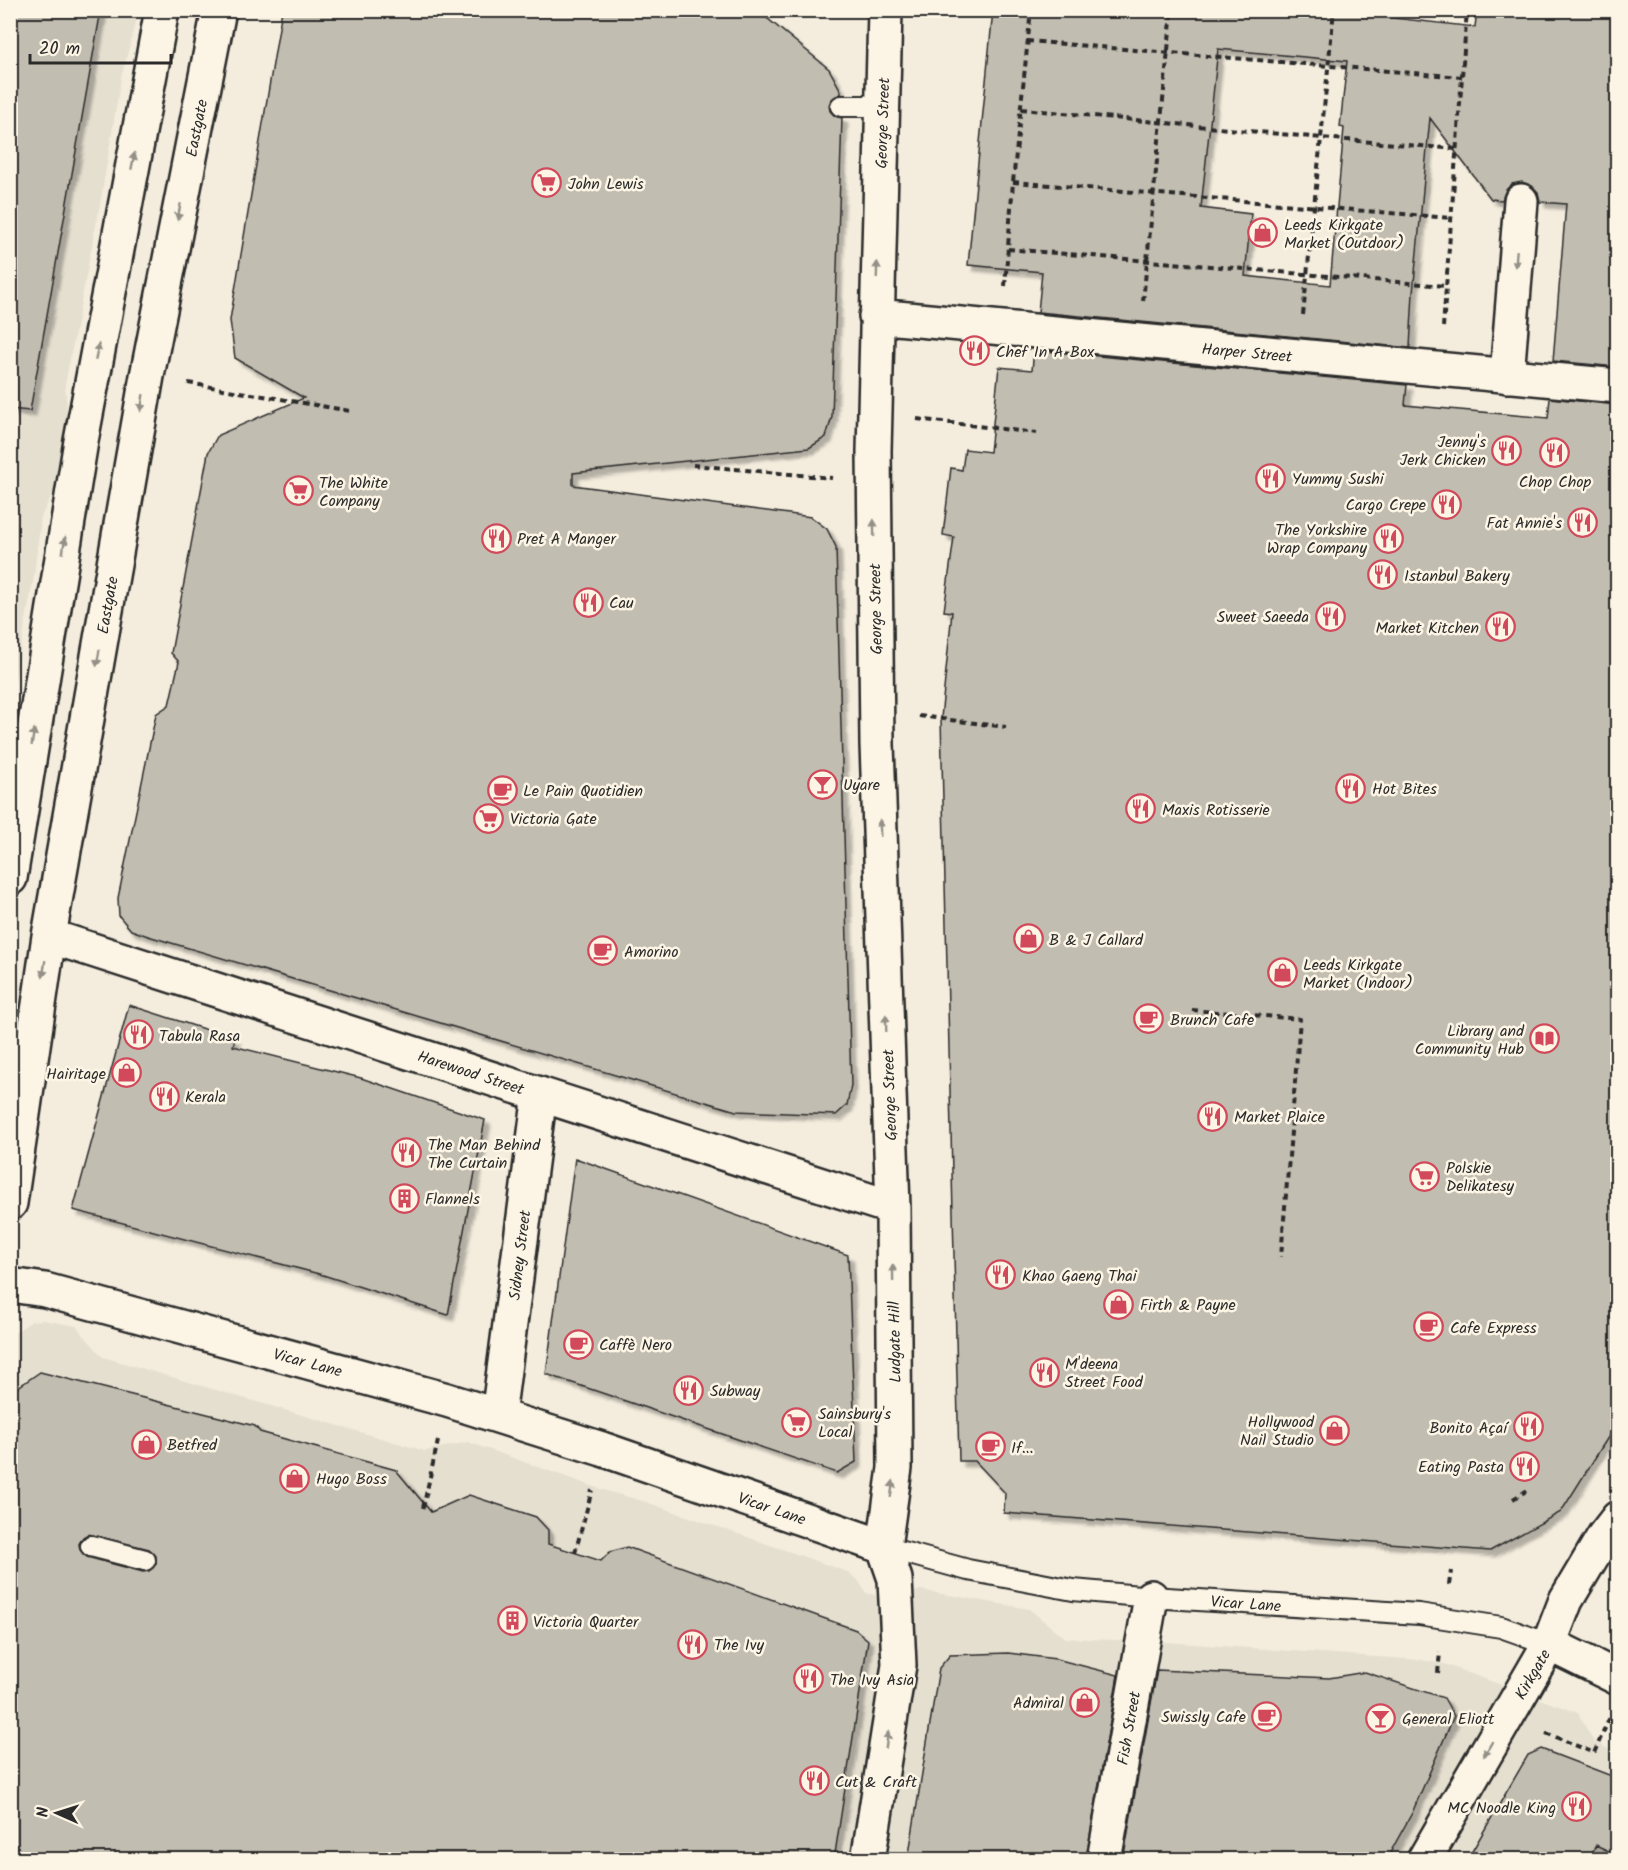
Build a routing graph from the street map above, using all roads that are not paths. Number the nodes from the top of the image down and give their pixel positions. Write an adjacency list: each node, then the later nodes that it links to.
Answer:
1 (162, 10): 10 (street, one-way to 1)
2 (219, 10): 11 (street, Eastgate, one-way to 11)
3 (885, 10): 5 (street, George Street)
4 (842, 106): 5 (lane)
5 (882, 106): 7 (street, George Street, one-way to 5)
6 (1521, 201): 8 (street, one-way to 8)
7 (876, 316): 8 (street, Harper Street); 14 (street, George Street, one-way to 7)
8 (1506, 376): 9 (street, Harper Street)
9 (1617, 386)
10 (10, 878)
11 (49, 936): 12 (street, Harewood Street); 13 (street, Eastgate, one-way to 13)
12 (540, 1094): 14 (street, Harewood Street); 16 (street, Sidney Street)
13 (10, 1203)
14 (893, 1208): 19 (street, Ludgate Hill, one-way to 14)
15 (10, 1285): 16 (street, Vicar Lane)
16 (498, 1416): 19 (street, Vicar Lane)
17 (1617, 1518): 22 (street, Kirkgate)
18 (91, 1546): 20 (lane)
19 (884, 1547): 21 (lane, Vicar Lane); 24 (street, one-way to 19)
20 (145, 1560)
21 (1151, 1597): 22 (lane, Vicar Lane); 25 (street, Fish Street)
22 (1549, 1644): 23 (street); 26 (street, Kirkgate, one-way to 26)
23 (1617, 1678)
24 (868, 1860)
25 (1104, 1860)
26 (1424, 1860)

